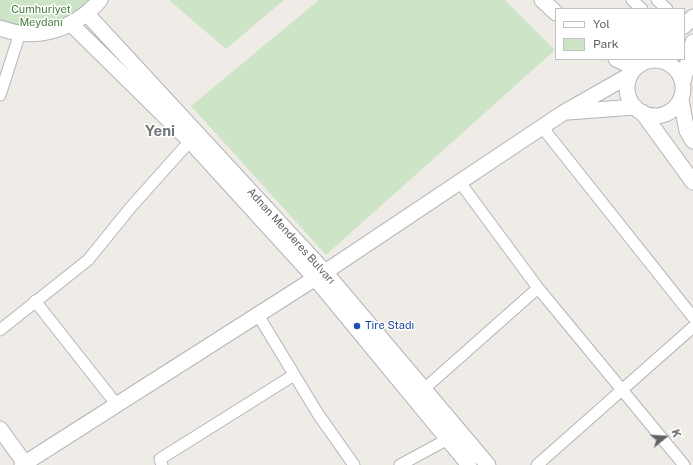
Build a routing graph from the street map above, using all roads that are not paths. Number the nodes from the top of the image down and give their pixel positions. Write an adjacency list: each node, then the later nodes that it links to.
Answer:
1 (100, 0): 8 (street)
2 (542, 0): 7 (street)
3 (632, 0): 5 (street)
4 (658, 0): 6 (street)
5 (641, 8)
6 (666, 8)
7 (555, 12)
8 (87, 14): 9 (street); 27 (street, Adnan Menderes Bulvarı)
9 (70, 24): 11 (street); 23 (street, Adnan Menderes Bulvarı)
10 (0, 28): 11 (street)
11 (20, 34): 18 (street)
12 (693, 42): 17 (street)
13 (617, 60): 16 (street)
14 (648, 60): 16 (street)
15 (660, 60): 17 (street)
16 (632, 72): 20 (street); 21 (street)
17 (683, 82): 19 (street)
18 (0, 96)
19 (680, 100): 20 (street); 24 (street)
20 (638, 110): 21 (street); 26 (street)
21 (562, 113): 22 (street)
22 (542, 126): 25 (street); 31 (street)
23 (190, 141): 27 (street, Adnan Menderes Bulvarı); 29 (street)
24 (693, 141)
25 (459, 181): 27 (street); 28 (street)
26 (693, 182)
27 (320, 275): 30 (street); 35 (street, Adnan Menderes Bulvarı); 39 (street, Adnan Menderes Bulvarı)
28 (538, 288): 35 (street); 36 (street)
29 (35, 301): 33 (street); 37 (street)
30 (258, 315): 34 (street); 37 (street)
31 (693, 317)
32 (693, 327): 36 (street)
33 (0, 330)
34 (294, 375): 41 (street); 42 (street)
35 (424, 389): 45 (street, Adnan Menderes Bulvarı)
36 (621, 391): 46 (street); 47 (street)
37 (117, 405): 40 (street)
38 (0, 429): 40 (street)
39 (448, 439): 43 (street); 44 (street, Adnan Menderes Bulvarı)
40 (24, 464)
41 (162, 465)
42 (354, 465)
43 (400, 465)
44 (469, 465)
45 (488, 465)
46 (537, 465)
47 (684, 465)

